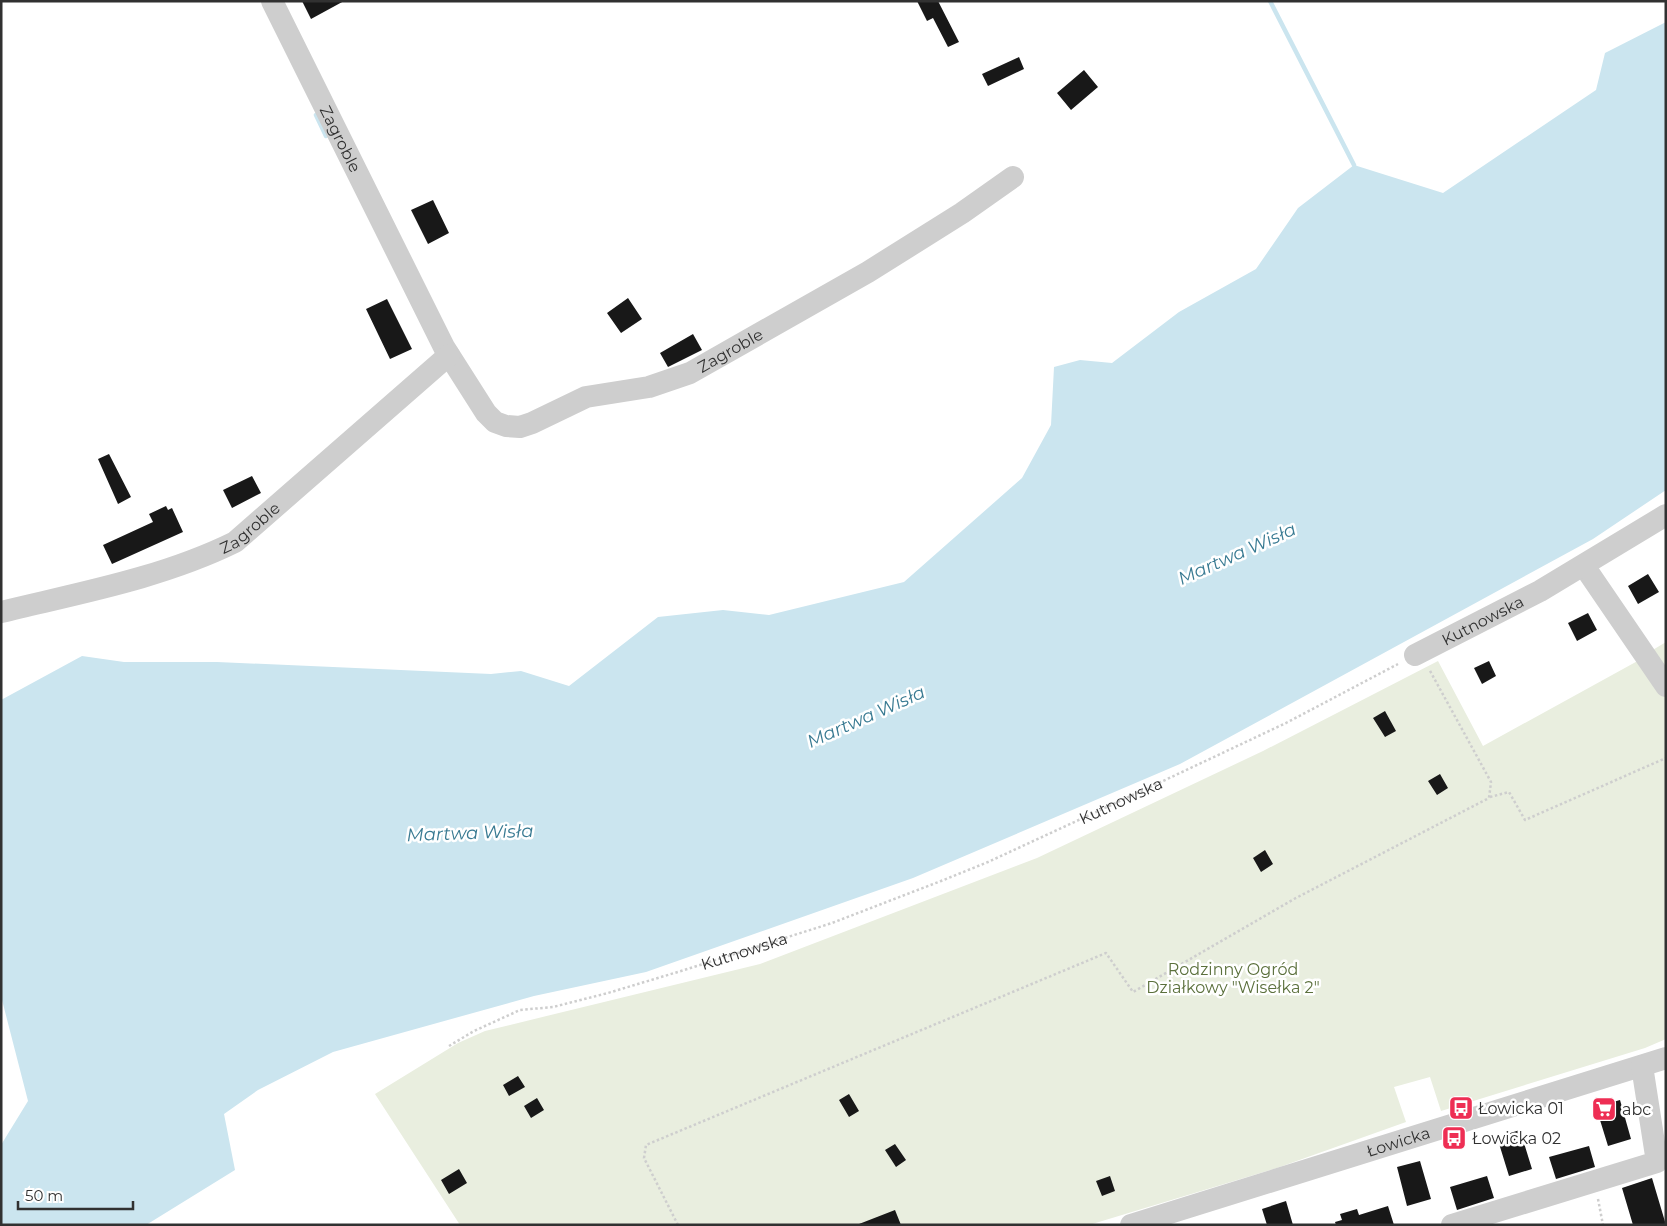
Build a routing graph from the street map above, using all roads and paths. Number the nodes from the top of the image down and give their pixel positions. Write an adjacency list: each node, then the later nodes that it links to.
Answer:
1 (272, 1): 3 (street, Zagroble)
2 (1013, 177): 3 (street, Zagroble)
3 (449, 355): 6 (street, Zagroble)
4 (1666, 515): 5 (street, Kutnowska)
5 (1584, 566): 7 (street, Kutnowska); 8 (street)
6 (1, 612)
7 (1422, 662): 10 (path); 11 (path, Kutnowska)
8 (1666, 686)
9 (1666, 758): 10 (path)
10 (1489, 798): 16 (path)
11 (449, 1046)
12 (1666, 1058): 13 (street, Łowicka)
13 (1642, 1066): 14 (street); 15 (street, Łowicka)
14 (1595, 1181): 17 (street); 18 (path)
15 (1142, 1223)
16 (678, 1225)
17 (1452, 1225)
18 (1603, 1225)

